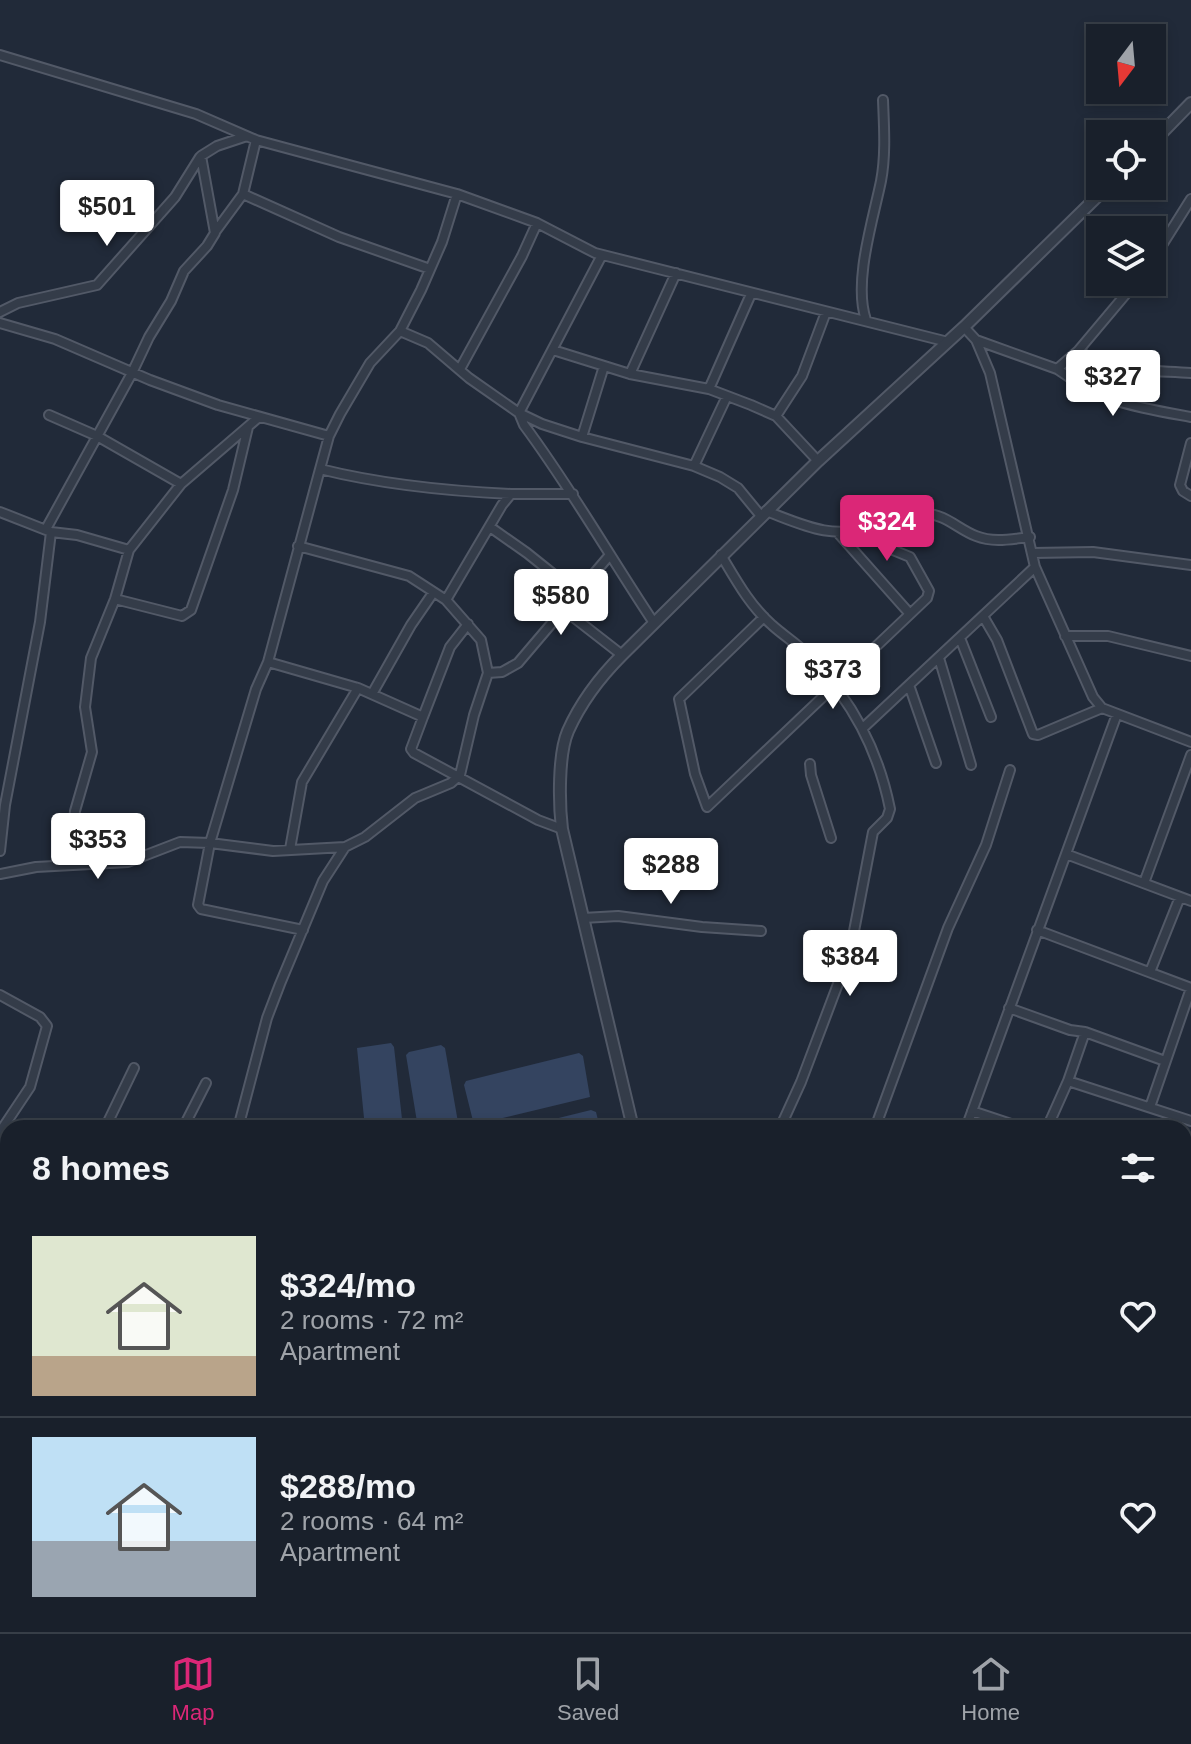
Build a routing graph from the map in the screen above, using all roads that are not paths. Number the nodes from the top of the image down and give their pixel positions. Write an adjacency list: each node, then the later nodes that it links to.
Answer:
1 (0, 55): 5 (street)
2 (883, 100): 22 (street)
3 (1191, 103): 4 (street)
4 (1166, 129)
5 (245, 136): 6 (street); 7 (street)
6 (256, 140): 8 (street); 9 (street)
7 (201, 156): 13 (street); 20 (street)
8 (243, 194): 13 (street); 16 (street)
9 (457, 194): 12 (street); 16 (street)
10 (1191, 199): 14 (street)
11 (1094, 200): 24 (street)
12 (537, 223): 15 (street); 31 (street)
13 (215, 233): 33 (street)
14 (1166, 239)
15 (602, 255): 17 (street); 28 (street)
16 (430, 269): 25 (street)
17 (676, 273): 18 (street); 35 (street)
18 (751, 294): 21 (street); 36 (street)
19 (1124, 296): 29 (street)
20 (0, 312)
21 (826, 312): 22 (street); 40 (street)
22 (866, 320): 27 (street)
23 (0, 323): 33 (street)
24 (964, 327): 26 (street); 27 (street)
25 (400, 331): 31 (street); 45 (street)
26 (976, 340): 32 (street); 61 (street)
27 (948, 342): 48 (street)
28 (553, 350): 30 (street); 38 (street)
29 (1078, 351): 32 (street); 34 (street)
30 (604, 366): 35 (street); 46 (street)
31 (460, 369): 38 (street)
32 (1057, 369): 42 (street)
33 (132, 373): 41 (street); 44 (street)
34 (1191, 373)
35 (630, 374): 36 (street)
36 (709, 389): 37 (street)
37 (727, 396): 40 (street); 49 (street)
38 (519, 413): 46 (street); 53 (street)
39 (49, 415): 44 (street)
40 (776, 416): 48 (street)
41 (259, 417): 43 (street); 45 (street)
42 (1191, 417)
43 (248, 426): 51 (street); 71 (street)
44 (97, 436): 51 (street); 59 (street)
45 (329, 436): 50 (street)
46 (582, 437): 49 (street)
47 (1191, 443): 54 (street)
48 (818, 461): 56 (street)
49 (694, 466): 56 (street)
50 (320, 469): 52 (street); 62 (street)
51 (181, 484): 63 (street)
52 (511, 494): 53 (street); 57 (street)
53 (573, 494): 66 (street)
54 (1191, 496)
55 (0, 512): 59 (street)
56 (764, 514): 60 (street); 65 (street)
57 (490, 527): 70 (street); 72 (street)
58 (872, 528): 60 (street); 61 (street); 74 (street)
59 (48, 530): 63 (street); 107 (street)
60 (839, 534): 74 (street)
61 (1030, 537): 64 (street)
62 (298, 546): 69 (street); 84 (street)
63 (129, 550): 71 (street)
64 (1033, 553): 67 (street); 68 (street)
65 (721, 555): 76 (street); 77 (street)
66 (609, 556): 70 (street); 77 (street)
67 (1191, 565)
68 (1035, 567): 75 (street); 79 (street)
69 (433, 593): 72 (street); 89 (street)
70 (577, 593): 73 (street)
71 (115, 599): 109 (street)
72 (446, 600): 78 (street)
73 (563, 609): 81 (street); 85 (street)
74 (910, 614): 87 (street)
75 (983, 616): 80 (street); 90 (street)
76 (764, 617): 87 (street); 87 (street)
77 (654, 623): 81 (street)
78 (468, 624): 85 (street); 92 (street)
79 (1065, 636): 82 (street); 90 (street)
80 (960, 638): 83 (street); 93 (street)
81 (622, 655): 102 (street)
82 (1191, 656)
83 (939, 658): 86 (street); 99 (street)
84 (268, 662): 88 (street); 104 (street)
85 (488, 673): 101 (street)
86 (909, 685): 94 (street); 97 (street)
87 (836, 687): 94 (street)
88 (358, 688): 89 (street); 106 (street)
89 (372, 694): 92 (street)
90 (1102, 708): 91 (street)
91 (1117, 714): 95 (street); 108 (street)
92 (423, 717): 101 (street)
93 (991, 717)
94 (864, 727): 134 (street)
95 (1191, 742)
96 (1191, 755): 111 (street)
97 (936, 763)
98 (810, 764): 103 (street)
99 (971, 765)
100 (1010, 770): 135 (street)
101 (460, 775): 102 (street); 105 (street)
102 (562, 829): 114 (street)
103 (831, 838)
104 (210, 843): 106 (street); 109 (street); 115 (street)
105 (345, 847): 106 (street); 115 (street)
106 (290, 849)
107 (0, 851)
108 (1066, 854): 111 (street); 116 (street)
109 (70, 865): 110 (street)
110 (0, 874)
111 (1144, 883): 112 (street)
112 (1180, 897): 113 (street); 118 (street)
113 (1191, 901)
114 (583, 918): 117 (street); 133 (street)
115 (303, 930): 132 (street)
116 (1037, 930): 118 (street); 121 (street)
117 (761, 931)
118 (1150, 972): 119 (street)
119 (1191, 988): 123 (street)
120 (0, 995): 129 (street)
121 (1009, 1008): 122 (street); 128 (street)
122 (1085, 1032): 123 (street); 125 (street)
123 (1165, 1061): 127 (street)
124 (134, 1068): 130 (street)
125 (1068, 1081): 127 (street); 138 (street)
126 (206, 1083): 131 (street)
127 (1150, 1107): 139 (street)
128 (972, 1111): 136 (street); 137 (street)
129 (8, 1120)
130 (109, 1120)
131 (187, 1120)
132 (240, 1120)
133 (631, 1120)
134 (784, 1120)
135 (878, 1120)
136 (969, 1120)
137 (999, 1120)
138 (1051, 1120)
139 (1188, 1120)

